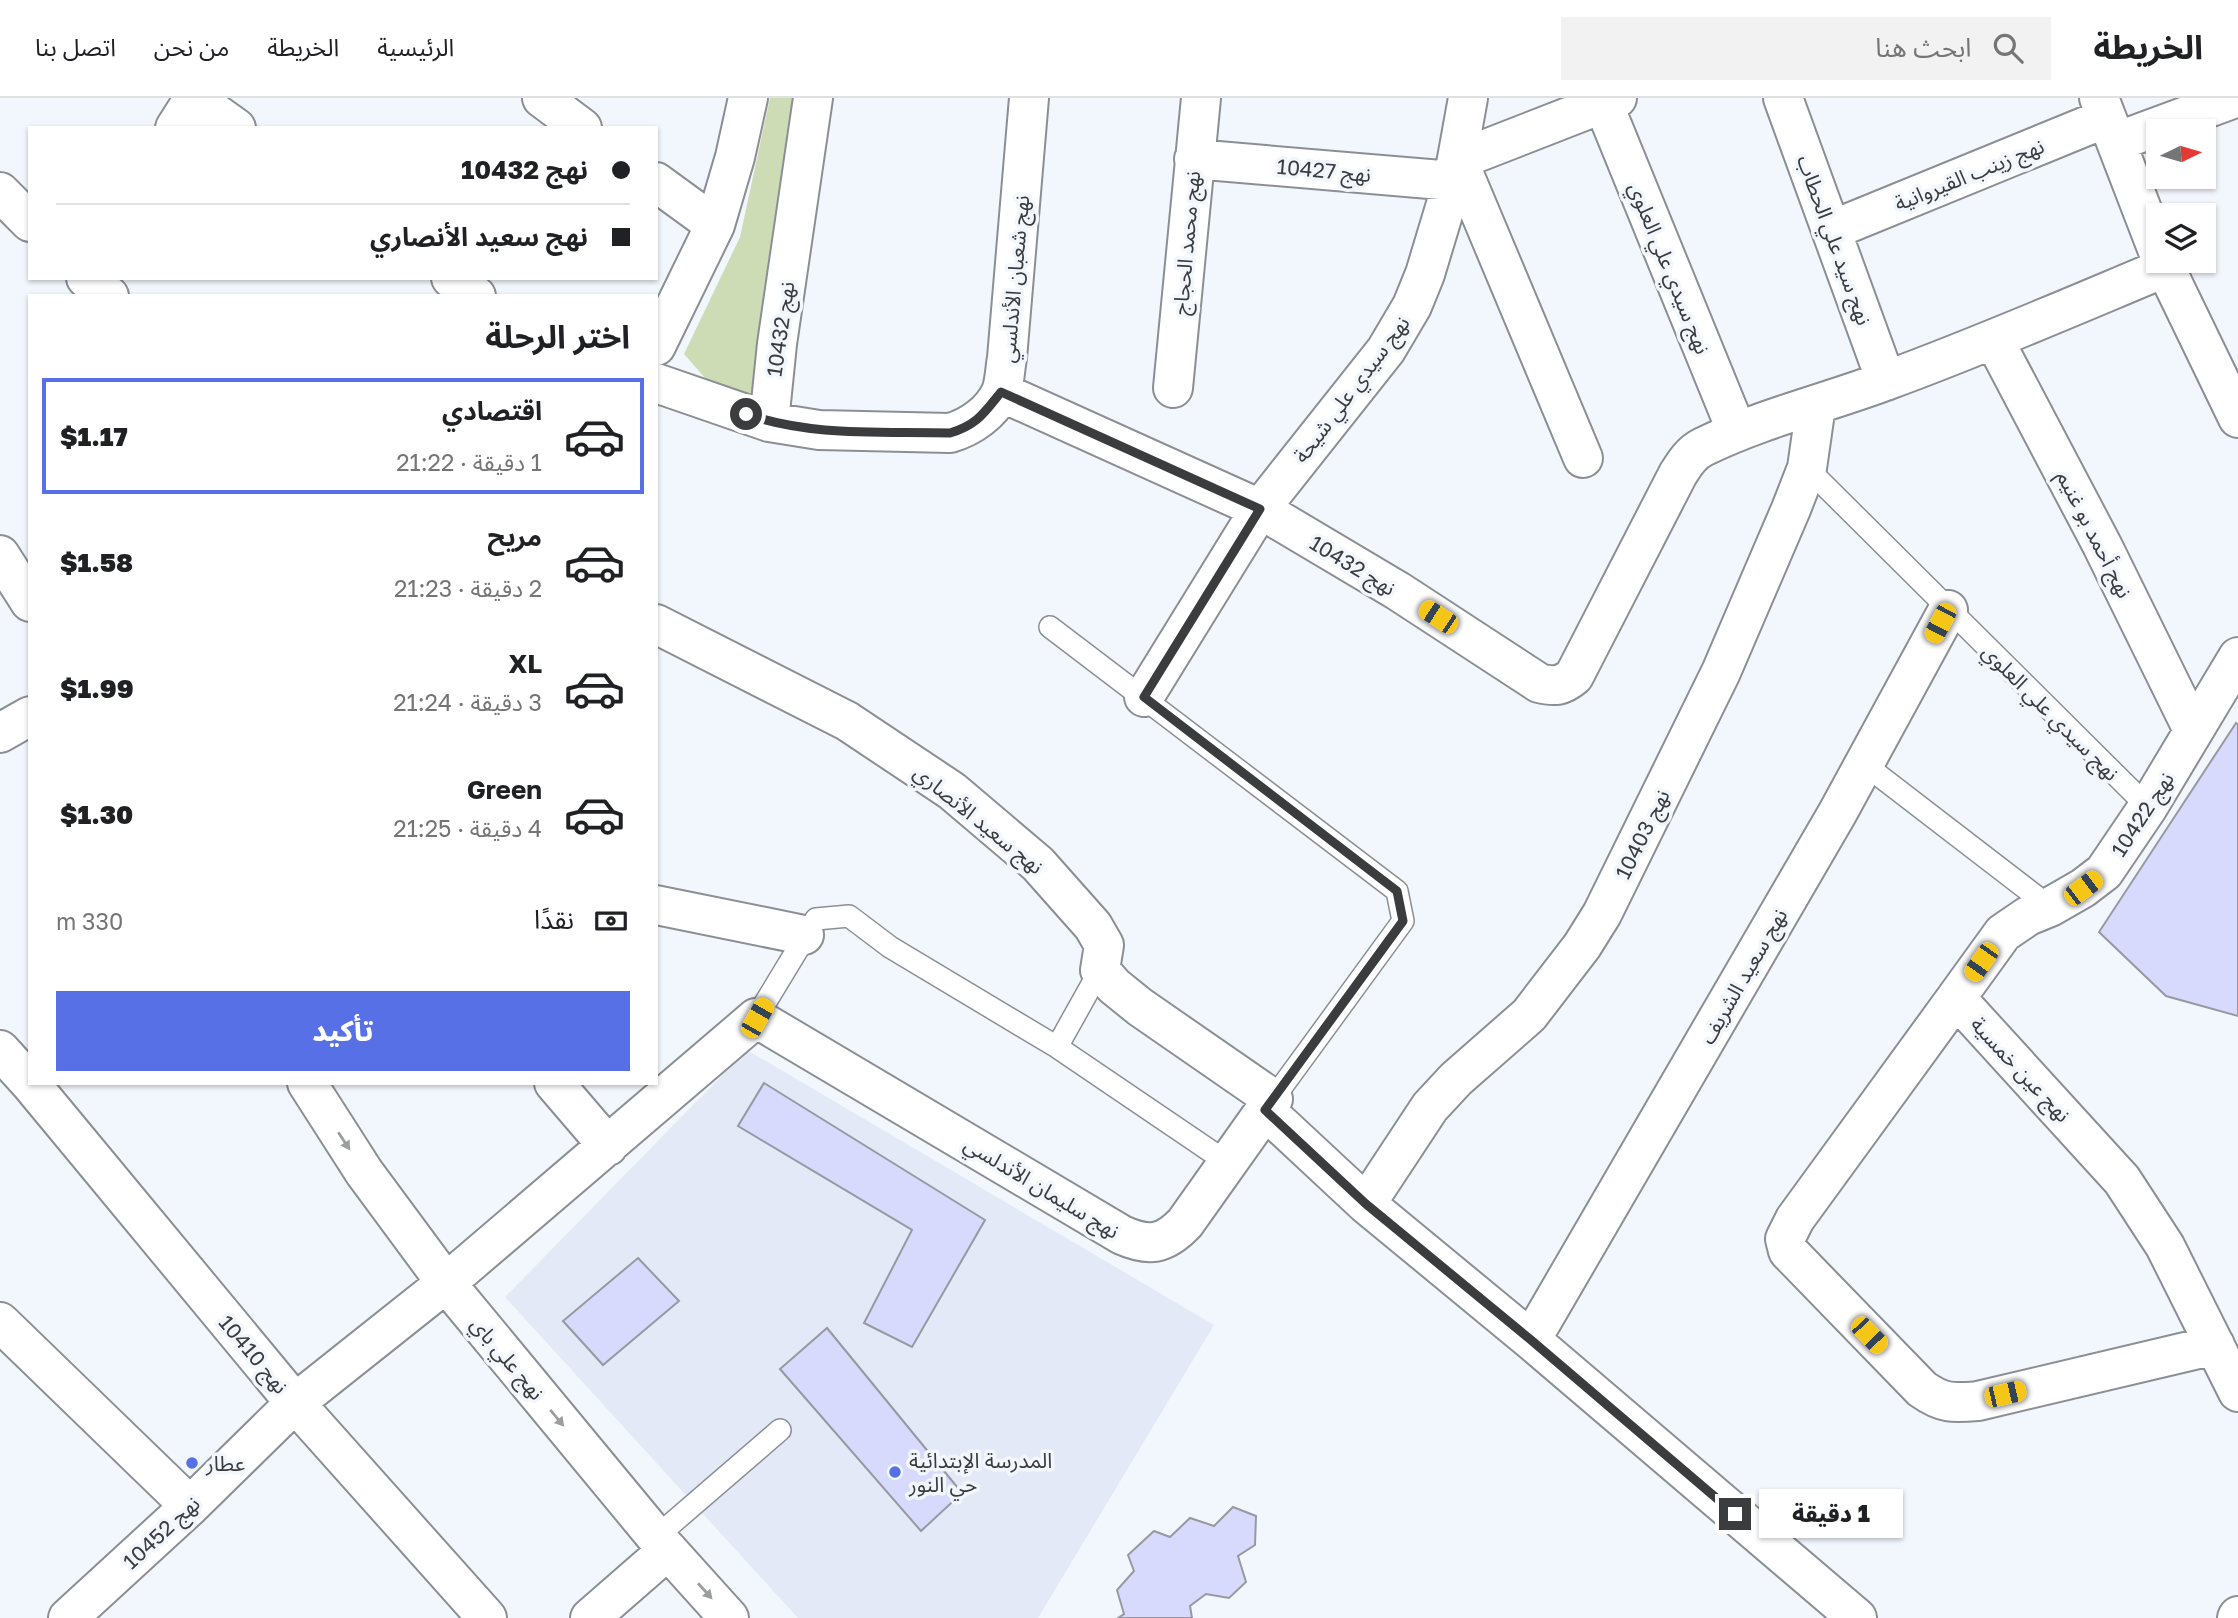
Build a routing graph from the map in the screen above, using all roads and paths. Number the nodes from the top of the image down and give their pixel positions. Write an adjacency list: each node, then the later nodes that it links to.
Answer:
1 (194, 98): 12 (street); 13 (street)
2 (542, 98): 14 (street)
3 (748, 98): 21 (street)
4 (813, 98): 37 (street, نهج 10432)
5 (1029, 98): 34 (street, نهج شعبان الأندلسي)
6 (1201, 98): 15 (street, نهج محمد الحجاج)
7 (1468, 98): 16 (street, نهج سيدي علي شيحة)
8 (1783, 98): 22 (street, نهج سيد علي الحطاب)
9 (2235, 98): 11 (street, نهج زينب القيروانية)
10 (1610, 100): 16 (street); 38 (street, نهج سيدي علي العلوي)
11 (2107, 119): 20 (street); 22 (street, نهج زينب القيروانية)
12 (176, 126)
13 (233, 126)
14 (579, 126)
15 (1194, 159): 16 (street, نهج 10427); 33 (street, نهج محمد الحجاج)
16 (1456, 171): 39 (street); 41 (street, نهج سيدي علي شيحة)
17 (658, 183): 21 (street)
18 (0, 192): 19 (street)
19 (28, 220)
20 (2146, 221)
21 (715, 225): 30 (street)
22 (1832, 230): 31 (street, نهج سيد علي الحطاب)
23 (2146, 267): 29 (street)
24 (2167, 273): 36 (street)
25 (89, 280): 27 (street)
26 (454, 280): 28 (street)
27 (106, 294)
28 (473, 294)
29 (1994, 340): 31 (street); 50 (street, نهج أحمد بو غنيم)
30 (658, 342)
31 (1886, 382): 35 (street)
32 (658, 384): 37 (street)
33 (1172, 388)
34 (1001, 392): 37 (street, نهج شعبان الأندلسي); 41 (street, نهج 10432)
35 (1816, 405): 38 (street); 40 (street, نهج 10403)
36 (2238, 418)
37 (769, 422)
38 (1737, 432): 41 (street, نهج 10432)
39 (1583, 458)
40 (1807, 468): 44 (lane, نهج سيدي علي العلوي); 67 (street, نهج 10403)
41 (1260, 509): 48 (street, نهج سيدي علي شيحة)
42 (0, 555): 43 (street)
43 (28, 599)
44 (1948, 610): 52 (street, نهج سعيد الشريف); 53 (lane, نهج سيدي علي العلوي)
45 (658, 625): 57 (street, نهج سعيد الأنصاري)
46 (1050, 626): 48 (lane, نهج سليمان الأندلسي)
47 (2238, 657): 50 (street, نهج 10422)
48 (1144, 697): 64 (lane, نهج سليمان الأندلسي)
49 (28, 717): 51 (street)
50 (2193, 730): 53 (street, نهج 10422)
51 (0, 733)
52 (1864, 764): 55 (lane); 70 (street, نهج سعيد الشريف)
53 (2148, 807): 55 (street, نهج 10422)
54 (658, 905): 56 (street)
55 (2050, 907): 58 (street, نهج 10422)
56 (804, 935): 59 (lane); 60 (lane)
57 (1100, 970): 60 (lane); 64 (street)
58 (1956, 998): 71 (street, نهج عين خمسية); 71 (street, نهج عين خمسية)
59 (757, 1018): 65 (street, نهج 10452); 66 (street, نهج سليمان الأندلسي)
60 (1058, 1047): 66 (lane)
61 (19, 1076): 73 (street, نهج 10410)
62 (308, 1085): 68 (street, نهج علي باي, one-way to 68)
63 (556, 1085): 65 (street)
64 (1269, 1105): 66 (street, نهج سليمان الأندلسي); 67 (street)
65 (608, 1146): 68 (street, نهج 10452)
66 (1228, 1163)
67 (1366, 1204): 70 (street)
68 (446, 1283): 73 (street, نهج 10452); 76 (street, نهج علي باي, one-way to 76)
69 (0, 1322): 75 (street)
70 (1531, 1340): 81 (street)
71 (2215, 1345): 72 (street, نهج عين خمسية)
72 (2238, 1392)
73 (295, 1403): 75 (street, نهج 10452); 78 (street, نهج 10410)
74 (780, 1430): 76 (lane)
75 (190, 1506): 77 (street, نهج 10452)
76 (662, 1544): 79 (street); 80 (street, نهج علي باي, one-way to 80)
77 (72, 1617)
78 (487, 1618)
79 (590, 1618)
80 (729, 1618)
81 (1857, 1618)

